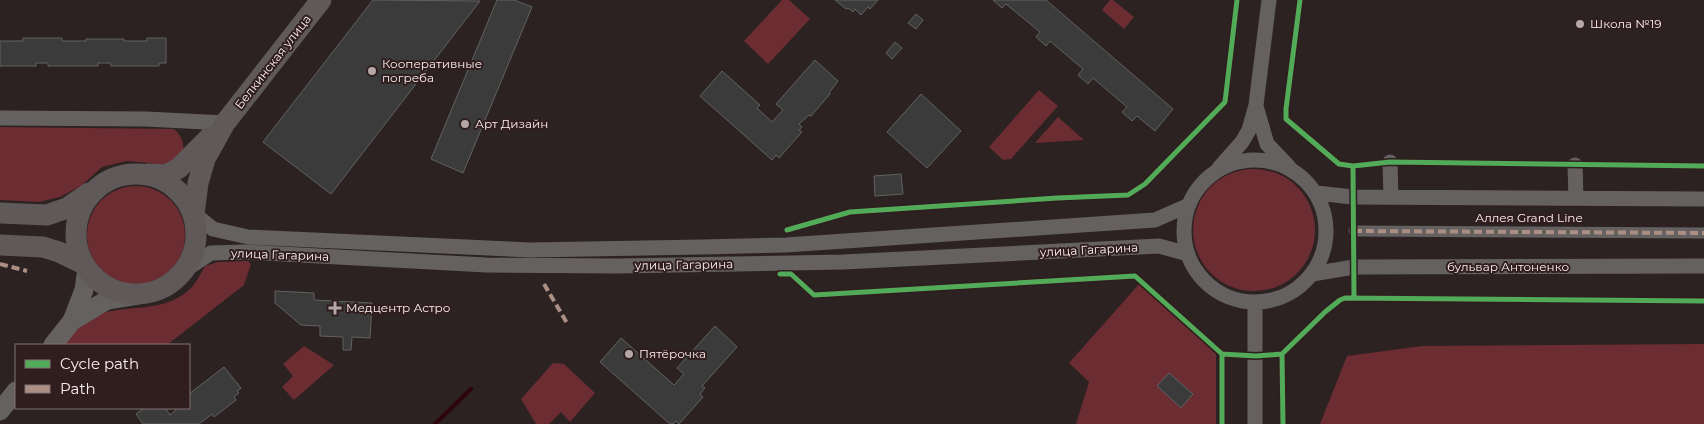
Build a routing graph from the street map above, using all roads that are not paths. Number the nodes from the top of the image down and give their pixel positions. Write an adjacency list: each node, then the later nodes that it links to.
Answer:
1 (321, 0): 5 (main road, Белкинская улица)
2 (1269, 0): 3 (street)
3 (1256, 105): 8 (street); 9 (street)
4 (0, 118): 5 (street)
5 (225, 123): 10 (main road, Белкинская улица); 18 (main road, Белкинская улица)
6 (1390, 162): 13 (street)
7 (1575, 165): 14 (street)
8 (1292, 170): 9 (street); 12 (street)
9 (1216, 172): 16 (street)
10 (148, 174): 11 (main road); 18 (main road)
11 (97, 187): 17 (main road); 23 (main road)
12 (1316, 193): 13 (street); 26 (street)
13 (1391, 197): 14 (street)
14 (1576, 198): 15 (street)
15 (1704, 199)
16 (1189, 205): 18 (street, улица Гагарина); 22 (street)
17 (0, 213)
18 (194, 214): 25 (main road)
19 (1354, 231): 20 (street, Аллея Grand Line)
20 (1704, 233)
21 (0, 244): 23 (main road)
22 (1188, 254): 25 (street, улица Гагарина); 28 (street)
23 (85, 266): 27 (main road); 29 (street)
24 (1704, 266): 26 (street, бульвар Антоненко)
25 (185, 270): 27 (main road)
26 (1312, 274): 28 (street)
27 (144, 294): 29 (street)
28 (1254, 302): 33 (street)
29 (72, 321): 30 (street)
30 (54, 344)
31 (15, 392): 32 (street)
32 (0, 412)
33 (1254, 424)

